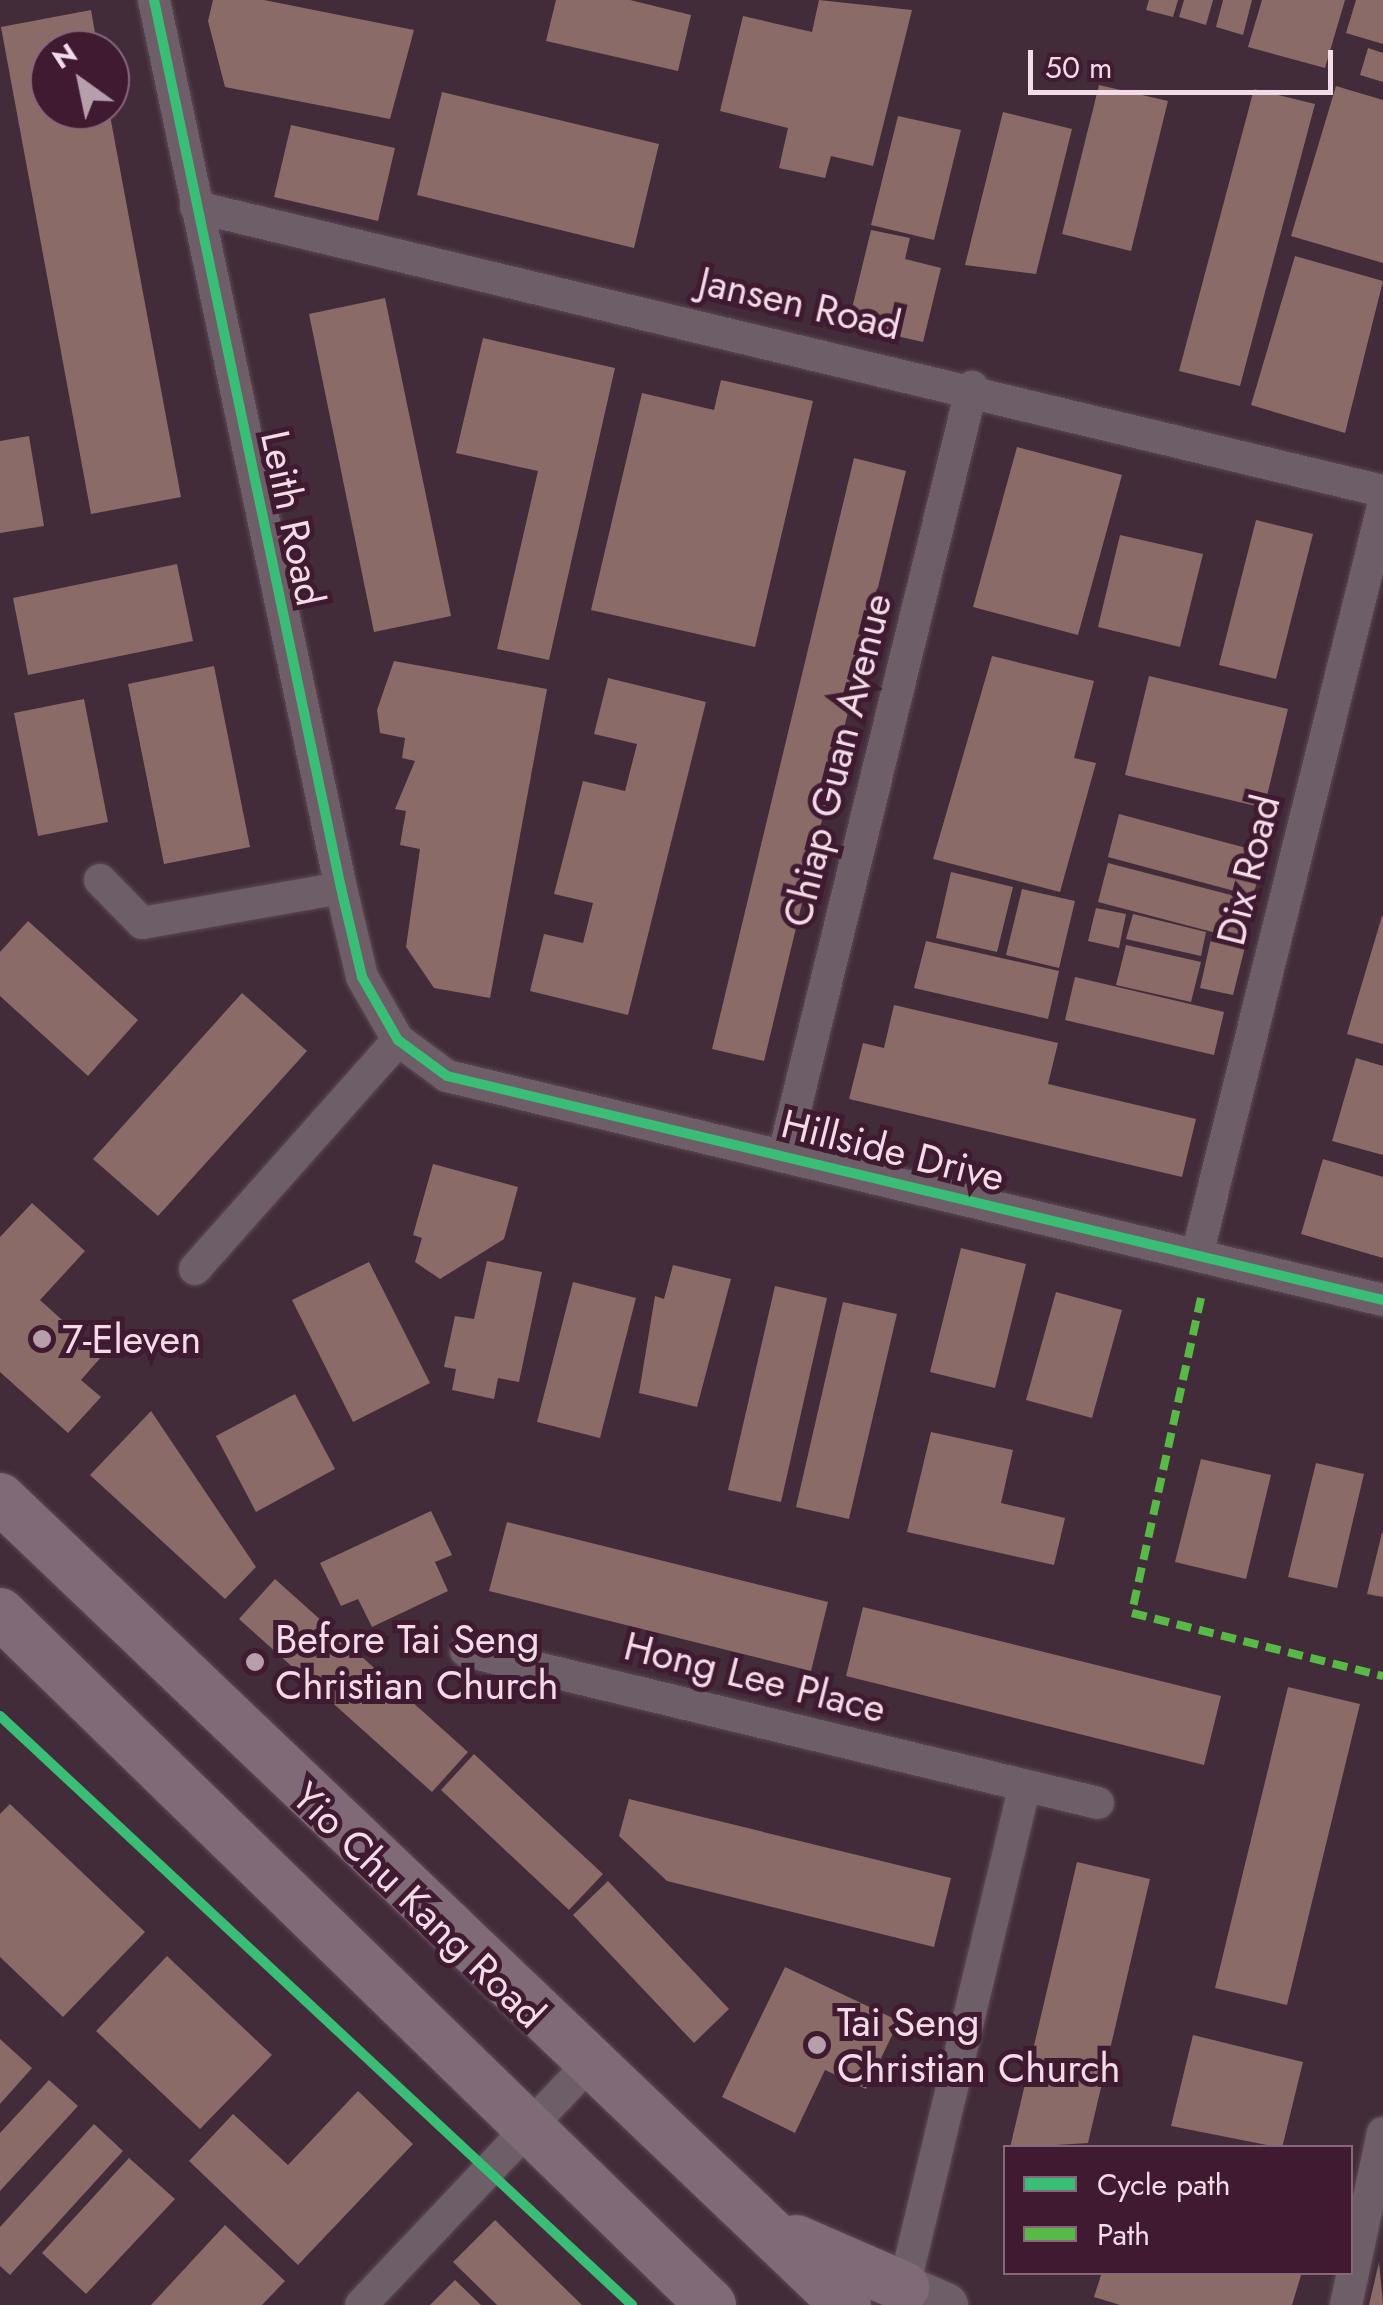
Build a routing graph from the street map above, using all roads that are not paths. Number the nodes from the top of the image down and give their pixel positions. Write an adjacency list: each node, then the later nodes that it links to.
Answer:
1 (154, 0): 2 (street, Leith Road)
2 (196, 206): 3 (street, Jansen Road); 7 (street, Leith Road)
3 (972, 387): 4 (street, Jansen Road); 9 (street, Chiap Guan Avenue)
4 (1383, 490)
5 (1383, 506): 10 (street, Dix Road)
6 (100, 880): 7 (street)
7 (341, 888): 8 (street, Leith Road)
8 (398, 1040): 9 (street, Hillside Drive); 11 (street)
9 (784, 1154): 10 (street, Hillside Drive)
10 (1198, 1255): 12 (street, Hillside Drive)
11 (194, 1270)
12 (1383, 1300)
13 (0, 1498): 18 (main road, Yio Chu Kang Road)
14 (0, 1612): 19 (main road, Yio Chu Kang Road)
15 (466, 1651): 16 (street, Hong Lee Place)
16 (1025, 1785): 17 (street, Hong Lee Place); 23 (street)
17 (1098, 1803)
18 (588, 2066): 19 (street); 21 (main road, Yio Chu Kang Road)
19 (531, 2124): 24 (street); 25 (main road, Yio Chu Kang Road)
20 (1383, 2132): 22 (street)
21 (768, 2228): 23 (main road); 26 (main road, Yio Chu Kang Road)
22 (1373, 2229): 27 (street)
23 (924, 2296)
24 (361, 2305)
25 (710, 2305)
26 (846, 2305)
27 (1346, 2305)

